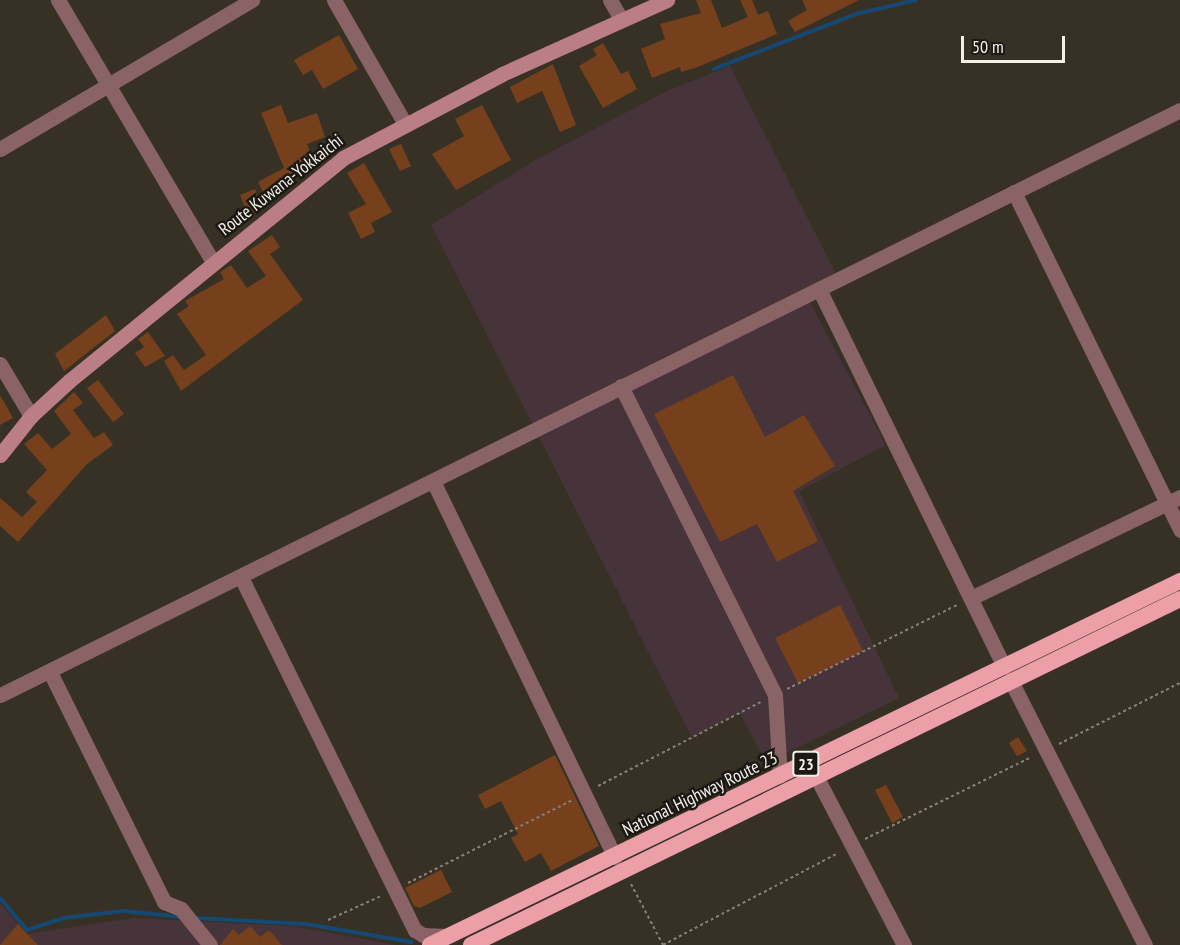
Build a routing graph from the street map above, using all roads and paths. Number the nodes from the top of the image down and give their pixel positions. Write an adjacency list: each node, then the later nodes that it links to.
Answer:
1 (58, 0): 7 (street)
2 (252, 0): 7 (street)
3 (334, 0): 9 (street)
4 (610, 0): 6 (street)
5 (667, 0): 6 (main road, Route Kuwana-Yokkaichi)
6 (621, 19): 9 (main road, Route Kuwana-Yokkaichi)
7 (109, 85): 10 (street); 12 (street)
8 (1180, 110): 11 (street)
9 (405, 124): 12 (main road, Route Kuwana-Yokkaichi)
10 (0, 149)
11 (1014, 192): 13 (street); 19 (street)
12 (213, 262): 16 (main road, Route Kuwana-Yokkaichi)
13 (819, 290): 15 (street); 23 (street)
14 (0, 364): 16 (street)
15 (621, 386): 18 (street); 29 (street)
16 (31, 416): 17 (main road, Route Kuwana-Yokkaichi)
17 (0, 455)
18 (433, 481): 21 (street); 33 (street)
19 (1174, 500): 20 (street); 23 (street)
20 (1180, 530)
21 (241, 577): 25 (street); 36 (street)
22 (1180, 581): 26 (highway, National Highway Route 23 / 23)
23 (973, 597): 26 (street); 29 (path)
24 (1180, 599): 26 (highway, National Highway Route 23 / 23)
25 (50, 672): 28 (street); 39 (street)
26 (1008, 674): 30 (street); 31 (highway, National Highway Route 23 / 23); 32 (highway, National Highway Route 23 / 23)
27 (1180, 683): 30 (path)
28 (0, 695)
29 (775, 695): 31 (street); 33 (path)
30 (1048, 749): 34 (path); 44 (street)
31 (780, 776): 35 (highway, National Highway Route 23 / 23)
32 (816, 776): 34 (street); 35 (highway, National Highway Route 23 / 23)
33 (586, 792): 35 (street); 36 (path)
34 (855, 844): 42 (path); 43 (street)
35 (620, 863): 38 (highway, National Highway Route 23 / 23); 41 (highway, National Highway Route 23 / 23); 42 (path)
36 (395, 889): 37 (path); 38 (street)
37 (328, 920)
38 (448, 936): 40 (highway, National Highway Route 23 / 23)
39 (210, 945)
40 (430, 945)
41 (471, 945)
42 (663, 945)
43 (904, 945)
44 (1145, 945)

